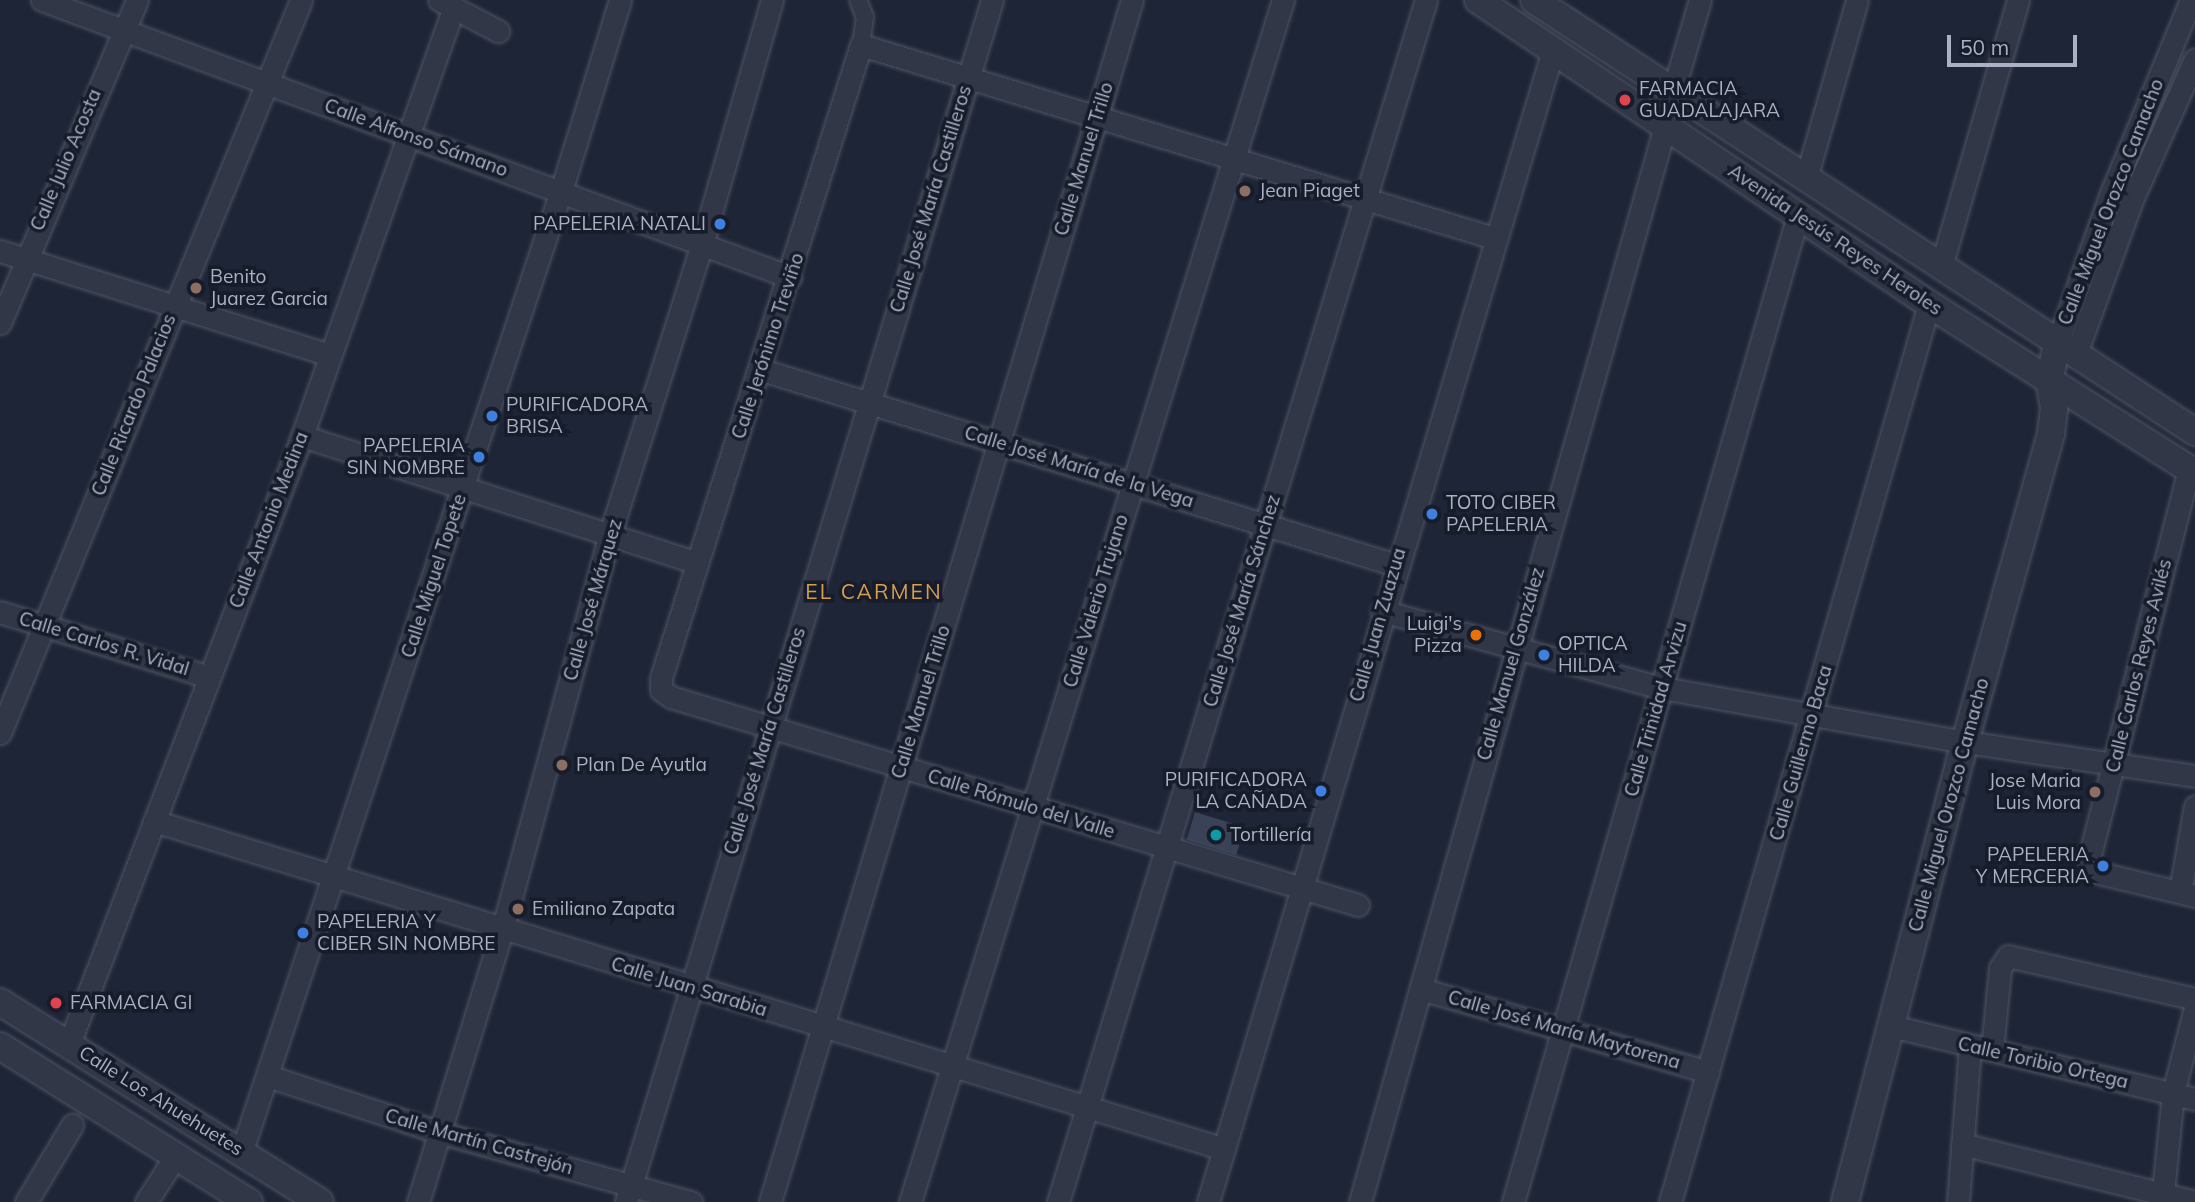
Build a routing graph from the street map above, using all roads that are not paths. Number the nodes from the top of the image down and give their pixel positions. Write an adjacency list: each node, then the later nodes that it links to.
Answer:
1 (42, 0): 18 (street, Calle Alfonso Sámano)
2 (137, 0): 18 (street, Calle Julio Acosta)
3 (301, 0): 24 (street, Calle Ricardo Palacios)
4 (620, 0): 31 (street, Calle Miguel Topete)
5 (772, 0): 35 (street, Calle José Márquez)
6 (858, 0): 20 (street, Calle Jerónimo Treviño)
7 (992, 0): 23 (street, Calle José María Castilleros)
8 (1132, 0): 26 (street, Calle Manuel Trillo)
9 (1283, 0): 29 (street, Calle Valerio Trujano)
10 (1426, 0): 32 (street, Calle José María Sánchez)
11 (1478, 0): 21 (street, Avenida Jesús Reyes Heroles)
12 (1534, 0): 25 (street, Avenida Jesús Reyes Heroles)
13 (1700, 0): 25 (street)
14 (1857, 0): 30 (street)
15 (2018, 0): 38 (street)
16 (2191, 0): 43 (street, Calle Miguel Orozco Camacho)
17 (446, 4): 19 (street); 28 (street, Calle Antonio Medina)
18 (121, 29): 24 (street, Calle Alfonso Sámano); 37 (street, Calle Julio Acosta)
19 (498, 31)
20 (861, 45): 23 (street); 39 (street, Calle Jerónimo Treviño)
21 (1553, 50): 27 (street, Avenida Jesús Reyes Heroles); 34 (street, Calle Juan Zuazua)
22 (2195, 59): 43 (street, Calle Miguel Orozco Camacho)
23 (968, 77): 26 (street); 47 (street, Calle José María Castilleros)
24 (266, 83): 28 (street, Calle Alfonso Sámano); 41 (street, Calle Ricardo Palacios)
25 (1673, 91): 30 (street, Avenida Jesús Reyes Heroles)
26 (1097, 116): 29 (street); 50 (street, Calle Manuel Trillo)
27 (1665, 126): 33 (street, Avenida Jesús Reyes Heroles); 61 (street, Calle Manuel González)
28 (405, 134): 31 (street, Calle Alfonso Sámano); 44 (street, Calle Antonio Medina)
29 (1234, 158): 32 (street); 52 (street, Calle Valerio Trujano)
30 (1806, 177): 38 (street, Avenida Jesús Reyes Heroles)
31 (561, 191): 35 (street, Calle Alfonso Sámano); 53 (street, Calle Miguel Topete)
32 (1364, 199): 34 (street); 54 (street, Calle José María Sánchez)
33 (1797, 215): 40 (street, Avenida Jesús Reyes Heroles); 63 (street, Calle Trinidad Arvizu)
34 (1494, 238): 57 (street, Calle Juan Zuazua)
35 (702, 244): 39 (street, Calle Alfonso Sámano); 55 (street, Calle José Márquez)
36 (0, 251): 37 (street)
37 (24, 259): 41 (street); 42 (street, Calle Julio Acosta)
38 (1941, 267): 43 (street, Avenida Jesús Reyes Heroles)
39 (790, 277): 45 (street, Calle Jerónimo Treviño)
40 (1929, 304): 46 (street, Avenida Jesús Reyes Heroles); 65 (street, Calle Guillermo Baca)
41 (174, 307): 44 (street); 60 (street, Calle Ricardo Palacios)
42 (0, 323)
43 (2066, 350): 46 (street, Calle Miguel Orozco Camacho); 48 (street, Avenida Jesús Reyes Heroles)
44 (329, 355): 49 (street, Calle Antonio Medina)
45 (762, 370): 47 (street, Calle José María de la Vega); 56 (street, Calle Jerónimo Treviño)
46 (2057, 393): 51 (street, Avenida Jesús Reyes Heroles); 68 (street, Calle Miguel Orozco Camacho)
47 (870, 402): 50 (street, Calle José María de la Vega); 66 (street, Calle José María Castilleros)
48 (2195, 432)
49 (302, 436): 53 (street); 62 (street, Calle Antonio Medina)
50 (1000, 442): 52 (street, Calle José María de la Vega); 70 (street, Calle Manuel Trillo)
51 (2192, 471): 69 (street, Calle Carlos Reyes Avilés)
52 (1133, 483): 54 (street, Calle José María de la Vega); 73 (street, Calle Valerio Trujano)
53 (463, 487): 55 (street); 76 (street, Calle Miguel Topete)
54 (1265, 524): 57 (street, Calle José María de la Vega); 75 (street, Calle José María Sánchez)
55 (610, 534): 56 (street); 80 (street, Calle José Márquez)
56 (698, 563): 64 (street, Calle Jerónimo Treviño)
57 (1396, 565): 58 (street, Calle Juan Zuazua)
58 (1382, 611): 61 (street); 77 (street, Calle Juan Zuazua)
59 (0, 612): 60 (street, Calle Carlos R. Vidal)
60 (44, 626): 62 (street, Calle Carlos R. Vidal); 67 (street, Calle Ricardo Palacios)
61 (1515, 650): 63 (street); 82 (street, Calle Manuel González)
62 (209, 677): 74 (street, Calle Antonio Medina)
63 (1662, 688): 65 (street); 87 (street, Calle Trinidad Arvizu)
64 (661, 690): 66 (street, Calle Rómulo del Valle)
65 (1813, 715): 68 (street); 94 (street, Calle Guillermo Baca)
66 (770, 728): 70 (street, Calle Rómulo del Valle); 81 (street, Calle José María Castilleros)
67 (0, 733)
68 (1965, 742): 69 (street); 86 (street, Calle Miguel Orozco Camacho)
69 (2116, 763): 71 (street); 78 (street, Calle Carlos Reyes Avilés)
70 (901, 768): 73 (street, Calle Rómulo del Valle); 88 (street, Calle Manuel Trillo)
71 (2195, 775)
72 (2195, 806): 78 (street)
73 (1032, 808): 75 (street, Calle Rómulo del Valle); 93 (street, Calle Valerio Trujano)
74 (154, 821): 76 (street, Calle Juan Sarabia); 89 (street, Calle Antonio Medina)
75 (1166, 848): 77 (street, Calle Rómulo del Valle); 99 (street, Calle José María Sánchez)
76 (334, 878): 80 (street, Calle Juan Sarabia); 95 (street, Calle Miguel Topete)
77 (1303, 888): 79 (street, Calle Rómulo del Valle); 103 (street, Calle Juan Zuazua)
78 (2188, 894)
79 (1358, 905)
80 (502, 931): 81 (street, Calle Juan Sarabia); 101 (street, Calle José Márquez)
81 (690, 987): 88 (street, Calle Juan Sarabia); 106 (street, Calle José María Castilleros)
82 (1420, 989): 87 (street, Calle José María Maytorena); 118 (street, Calle Manuel González)
83 (2195, 999): 92 (street)
84 (0, 1002): 89 (street, Calle Los Ahuehuetes)
85 (2195, 1008): 96 (street)
86 (1891, 1026): 90 (street, Calle Toribio Ortega); 121 (street, Calle Miguel Orozco Camacho)
87 (1561, 1027): 94 (street, Calle José María Maytorena); 119 (street, Calle Trinidad Arvizu)
88 (824, 1029): 93 (street, Calle Juan Sarabia); 114 (street, Calle Manuel Trillo)
89 (69, 1044): 104 (street, Calle Los Ahuehuetes)
90 (1970, 1045): 92 (street, Calle Toribio Ortega); 102 (street)
91 (0, 1046): 98 (street, Calle Los Ahuehuetes)
92 (1992, 1050): 96 (street, Calle Toribio Ortega)
93 (951, 1069): 99 (street, Calle Juan Sarabia); 115 (street, Calle Valerio Trujano)
94 (1708, 1072): 120 (street, Calle Guillermo Baca)
95 (268, 1076): 101 (street, Calle Martín Castrejón); 104 (street, Calle Miguel Topete)
96 (2173, 1093): 97 (street, Calle Toribio Ortega); 107 (street)
97 (2195, 1099)
98 (88, 1100): 100 (street); 105 (street, Calle Los Ahuehuetes)
99 (1087, 1108): 103 (street, Calle Juan Sarabia); 116 (street, Calle José María Sánchez)
100 (72, 1125): 108 (street)
101 (438, 1132): 106 (street, Calle Martín Castrejón); 112 (street, Calle José Márquez)
102 (1962, 1144): 107 (street); 122 (street)
103 (1224, 1149): 117 (street, Calle Juan Zuazua)
104 (242, 1150): 111 (street, Calle Los Ahuehuetes)
105 (175, 1157): 109 (street); 110 (street, Calle Los Ahuehuetes)
106 (628, 1193): 113 (street, Calle Martín Castrejón)
107 (2163, 1198): 123 (street)
108 (26, 1202)
109 (146, 1202)
110 (249, 1202)
111 (320, 1202)
112 (418, 1202)
113 (691, 1202)
114 (770, 1202)
115 (910, 1202)
116 (1058, 1202)
117 (1208, 1202)
118 (1360, 1202)
119 (1513, 1202)
120 (1670, 1202)
121 (1845, 1202)
122 (1958, 1202)
123 (2195, 1202)

